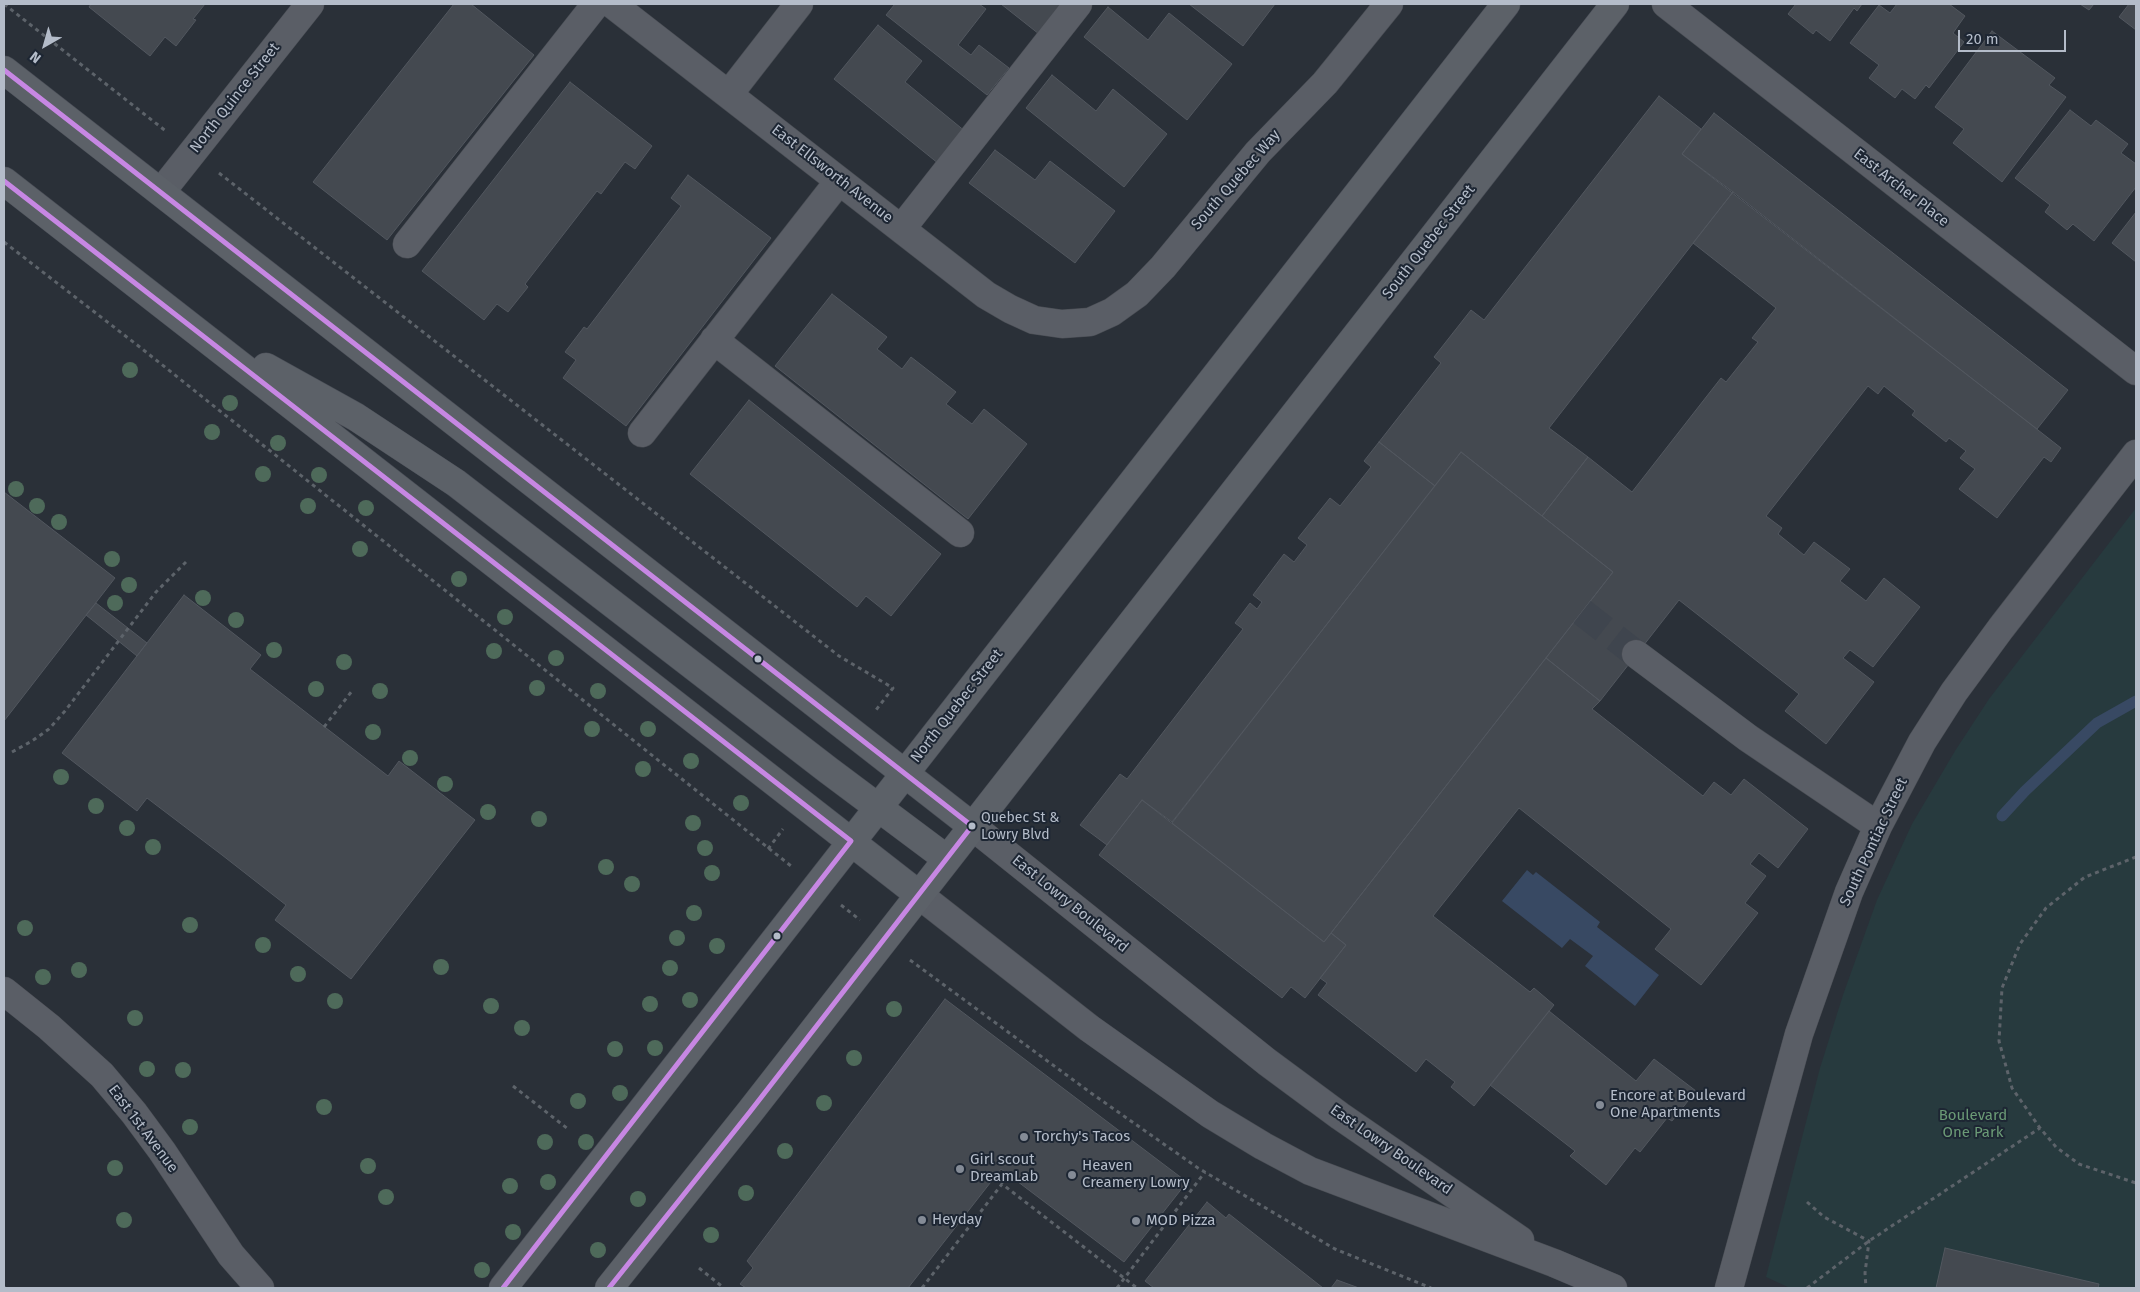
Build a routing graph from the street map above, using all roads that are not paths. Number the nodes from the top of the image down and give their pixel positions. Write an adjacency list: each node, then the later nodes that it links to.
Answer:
1 (310, 4): 14 (street, North Quince Street)
2 (596, 4): 16 (street)
3 (612, 4): 11 (street, East Ellsworth Avenue)
4 (799, 4): 11 (street)
5 (1078, 4): 15 (street)
6 (1389, 4): 17 (street, South Quebec Way)
7 (1506, 4): 25 (main road, North Quebec Street)
8 (1616, 4): 27 (main road, South Quebec Street)
9 (1666, 4): 20 (street, East Archer Place)
10 (4, 70): 14 (main road, East Lowry Boulevard)
11 (729, 94): 13 (street, East Ellsworth Avenue)
12 (4, 180): 18 (main road, East Lowry Boulevard)
13 (840, 181): 15 (street, East Ellsworth Avenue); 19 (street)
14 (161, 192): 25 (main road, East Lowry Boulevard)
15 (902, 228): 17 (street, East Ellsworth Avenue)
16 (407, 244)
17 (1062, 324)
18 (190, 325): 26 (main road); 29 (main road, East Lowry Boulevard)
19 (714, 340): 21 (street); 23 (street)
20 (2136, 371)
21 (642, 433)
22 (2136, 454): 28 (street, South Pontiac Street)
23 (960, 533)
24 (1636, 654): 28 (street)
25 (906, 772): 26 (main road, North Quebec Street); 27 (main road, East Lowry Boulevard)
26 (879, 806): 29 (main road, North Quebec Street); 30 (main road)
27 (972, 826): 30 (main road); 33 (street, East Lowry Boulevard)
28 (1878, 826): 38 (street, South Pontiac Street)
29 (851, 841): 31 (main road, East Lowry Boulevard); 35 (main road, North Quebec Street)
30 (947, 859): 31 (main road)
31 (918, 894): 33 (street, East Lowry Boulevard); 36 (main road)
32 (4, 991): 34 (street, East 1st Avenue)
33 (1554, 1263): 37 (street, East Lowry Boulevard)
34 (260, 1288)
35 (503, 1288)
36 (609, 1288)
37 (1613, 1288)
38 (1729, 1288)

